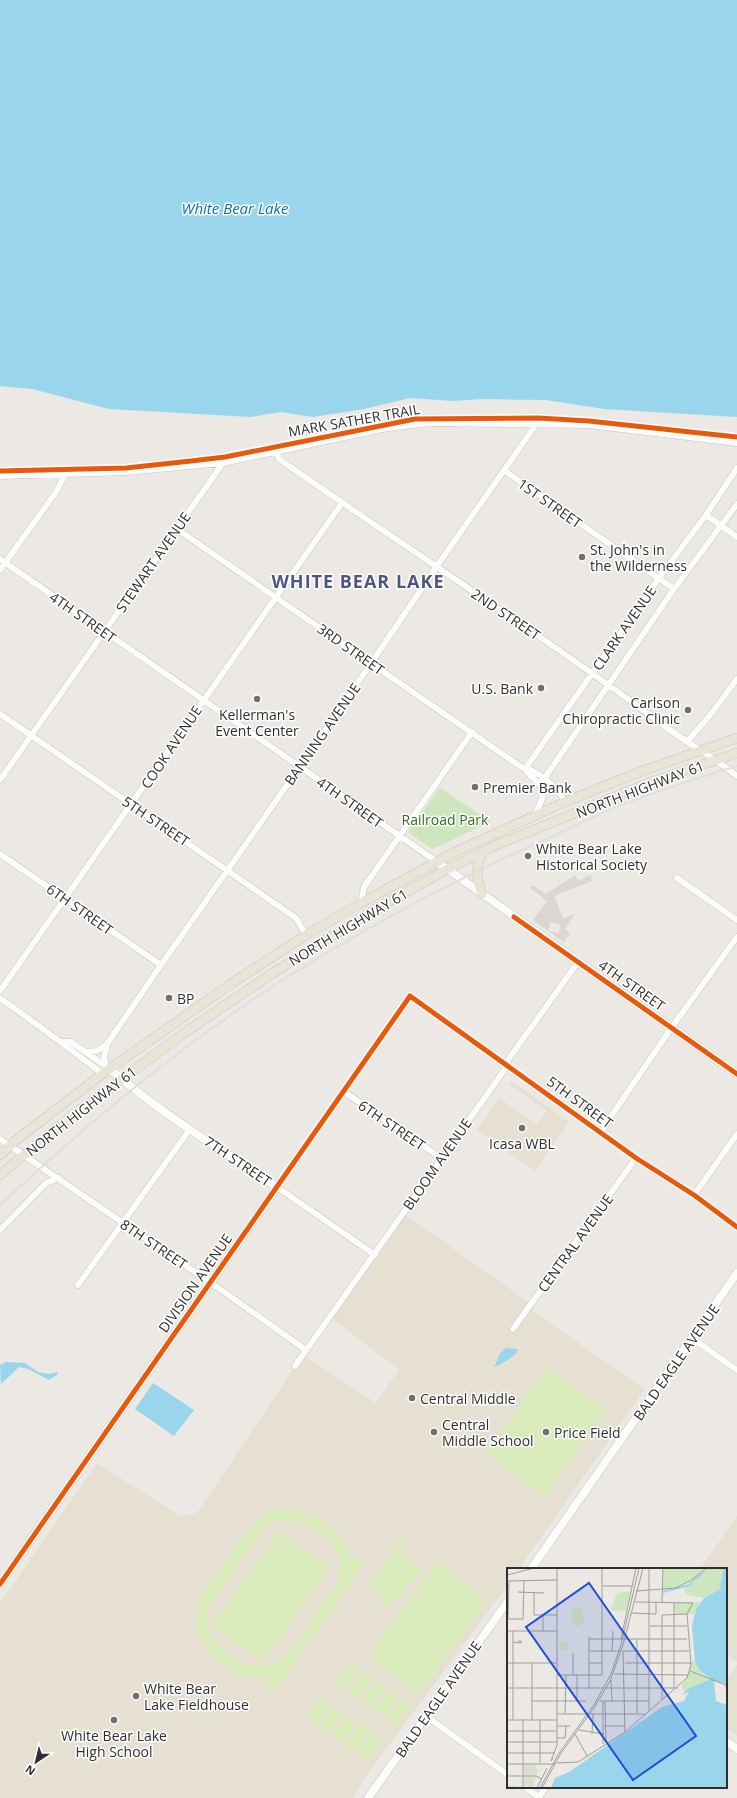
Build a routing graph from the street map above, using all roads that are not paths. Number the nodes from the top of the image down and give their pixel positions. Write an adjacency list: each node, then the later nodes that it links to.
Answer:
1 (537, 423): 2 (street); 3 (street); 6 (street, BANNING AVENUE)
2 (737, 443)
3 (276, 452): 4 (street); 9 (street, 2ND STREET)
4 (224, 463): 7 (street); 13 (street, STEWART AVENUE)
5 (737, 468): 11 (street, CLARK AVENUE)
6 (505, 471): 16 (street, BANNING AVENUE); 18 (street, 1ST STREET)
7 (65, 475): 8 (street); 15 (street)
8 (0, 476)
9 (342, 503): 16 (street, 2ND STREET); 20 (street, COOK AVENUE)
10 (737, 504): 12 (street, CLARK AVENUE)
11 (706, 515): 12 (street); 18 (street, CLARK AVENUE)
12 (722, 526): 14 (street); 19 (street, CLARK AVENUE)
13 (176, 529): 20 (street, 3RD STREET); 21 (street, STEWART AVENUE)
14 (737, 537)
15 (3, 561): 17 (street); 21 (street, 4TH STREET)
16 (437, 566): 22 (street, BANNING AVENUE); 23 (street, 2ND STREET)
17 (0, 570)
18 (659, 578): 19 (street, 1ST STREET); 23 (street, CLARK AVENUE)
19 (674, 589): 25 (street, CLARK AVENUE)
20 (276, 597): 22 (street, 3RD STREET); 26 (street, COOK AVENUE)
21 (104, 632): 26 (street, 4TH STREET); 29 (street, STEWART AVENUE)
22 (372, 664): 28 (street, 3RD STREET); 35 (street, BANNING AVENUE)
23 (592, 673): 25 (street, 2ND STREET); 36 (street, CLARK AVENUE)
24 (737, 679): 31 (street)
25 (609, 684): 31 (street, 2ND STREET); 39 (street, CLARK AVENUE)
26 (203, 700): 35 (street, 4TH STREET); 41 (street, COOK AVENUE)
27 (0, 714): 29 (street, 5TH STREET)
28 (472, 732): 36 (street, 3RD STREET); 44 (street)
29 (32, 735): 38 (street, STEWART AVENUE); 41 (street, 5TH STREET)
30 (737, 738): 32 (main road, NORTH HIGHWAY 61)
31 (687, 742): 32 (street, 2ND STREET)
32 (700, 750): 34 (street, 2ND STREET); 40 (main road, NORTH HIGHWAY 61)
33 (737, 753): 34 (main road, NORTH HIGHWAY 61)
34 (716, 760): 37 (street, 2ND STREET); 43 (main road, NORTH HIGHWAY 61)
35 (299, 767): 44 (street, 4TH STREET); 49 (street, BANNING AVENUE)
36 (525, 769): 39 (street, 3RD STREET)
37 (737, 776)
38 (0, 780)
39 (541, 781): 40 (street, 3RD STREET); 42 (street)
40 (565, 802): 42 (main road, NORTH HIGHWAY 61); 43 (main road)
41 (131, 805): 49 (street, 5TH STREET); 52 (street, COOK AVENUE)
42 (534, 816): 47 (main road, NORTH HIGHWAY 61)
43 (555, 821): 45 (main road, NORTH HIGHWAY 61)
44 (398, 836): 47 (street, 4TH STREET); 53 (street)
45 (483, 852): 48 (main road, NORTH HIGHWAY 61); 51 (main road)
46 (0, 854): 52 (street, 6TH STREET)
47 (436, 861): 48 (street, 4TH STREET); 53 (main road, NORTH HIGHWAY 61)
48 (448, 869): 51 (street, 4TH STREET); 57 (main road, NORTH HIGHWAY 61)
49 (227, 870): 55 (street, 5TH STREET); 59 (street, BANNING AVENUE)
50 (677, 878): 54 (street)
51 (482, 894): 58 (street, 4TH STREET)
52 (64, 898): 59 (street, 6TH STREET); 60 (street, COOK AVENUE)
53 (361, 903): 55 (main road, NORTH HIGHWAY 61)
54 (737, 920)
55 (306, 935): 57 (main road); 68 (main road, NORTH HIGHWAY 61)
56 (737, 937): 63 (street)
57 (301, 955): 70 (main road, NORTH HIGHWAY 61)
58 (578, 962): 63 (street, 4TH STREET); 67 (street, BLOOM AVENUE)
59 (160, 965): 65 (street, BANNING AVENUE)
60 (0, 991)
61 (410, 996): 67 (street, 5TH STREET); 71 (street, DIVISION AVENUE)
62 (0, 998): 64 (street, 7TH STREET)
63 (672, 1027): 69 (street, 4TH STREET); 73 (street)
64 (62, 1042): 66 (street, 7TH STREET); 68 (street, 7TH STREET)
65 (107, 1044): 66 (street); 68 (street, BANNING AVENUE)
66 (86, 1052): 68 (street, 7TH STREET)
67 (507, 1064): 73 (street, 5TH STREET); 79 (street, BLOOM AVENUE)
68 (106, 1070): 70 (street, 7TH STREET); 76 (main road, NORTH HIGHWAY 61)
69 (737, 1074)
70 (122, 1079): 72 (street, 7TH STREET); 77 (main road, NORTH HIGHWAY 61)
71 (343, 1091): 79 (street, 6TH STREET); 83 (street, DIVISION AVENUE)
72 (190, 1129): 83 (street, 7TH STREET); 85 (street)
73 (601, 1131): 80 (street, 5TH STREET)
74 (737, 1134): 84 (street)
75 (0, 1139): 76 (street, 8TH STREET)
76 (10, 1145): 77 (street, 8TH STREET); 78 (main road, NORTH HIGHWAY 61)
77 (24, 1154): 81 (main road, NORTH HIGHWAY 61); 82 (street, 8TH STREET)
78 (0, 1155)
79 (441, 1158): 88 (street, BLOOM AVENUE)
80 (636, 1158): 84 (street, 5TH STREET); 92 (street, CENTRAL AVENUE)
81 (0, 1175)
82 (58, 1178): 85 (street, 8TH STREET); 87 (street)
83 (277, 1187): 88 (street, 7TH STREET); 90 (street, DIVISION AVENUE)
84 (694, 1195): 86 (street, 5TH STREET)
85 (122, 1222): 90 (street, 8TH STREET); 91 (street)
86 (737, 1227)
87 (0, 1230)
88 (375, 1255): 94 (street, BLOOM AVENUE)
89 (737, 1273): 93 (street, BALD EAGLE AVENUE)
90 (210, 1282): 94 (street, 8TH STREET); 98 (street, DIVISION AVENUE)
91 (78, 1284)
92 (513, 1328)
93 (693, 1339): 96 (street); 97 (street, BALD EAGLE AVENUE)
94 (306, 1350): 95 (street, BLOOM AVENUE)
95 (295, 1366)
96 (737, 1370)
97 (532, 1568)
98 (0, 1584)
99 (507, 1602): 100 (street, BALD EAGLE AVENUE)
100 (426, 1716): 103 (street); 107 (street, BALD EAGLE AVENUE)
101 (727, 1742): 102 (street)
102 (737, 1749)
103 (507, 1774)
104 (526, 1788): 106 (street)
105 (545, 1788): 106 (street)
106 (540, 1797)
107 (368, 1798)

